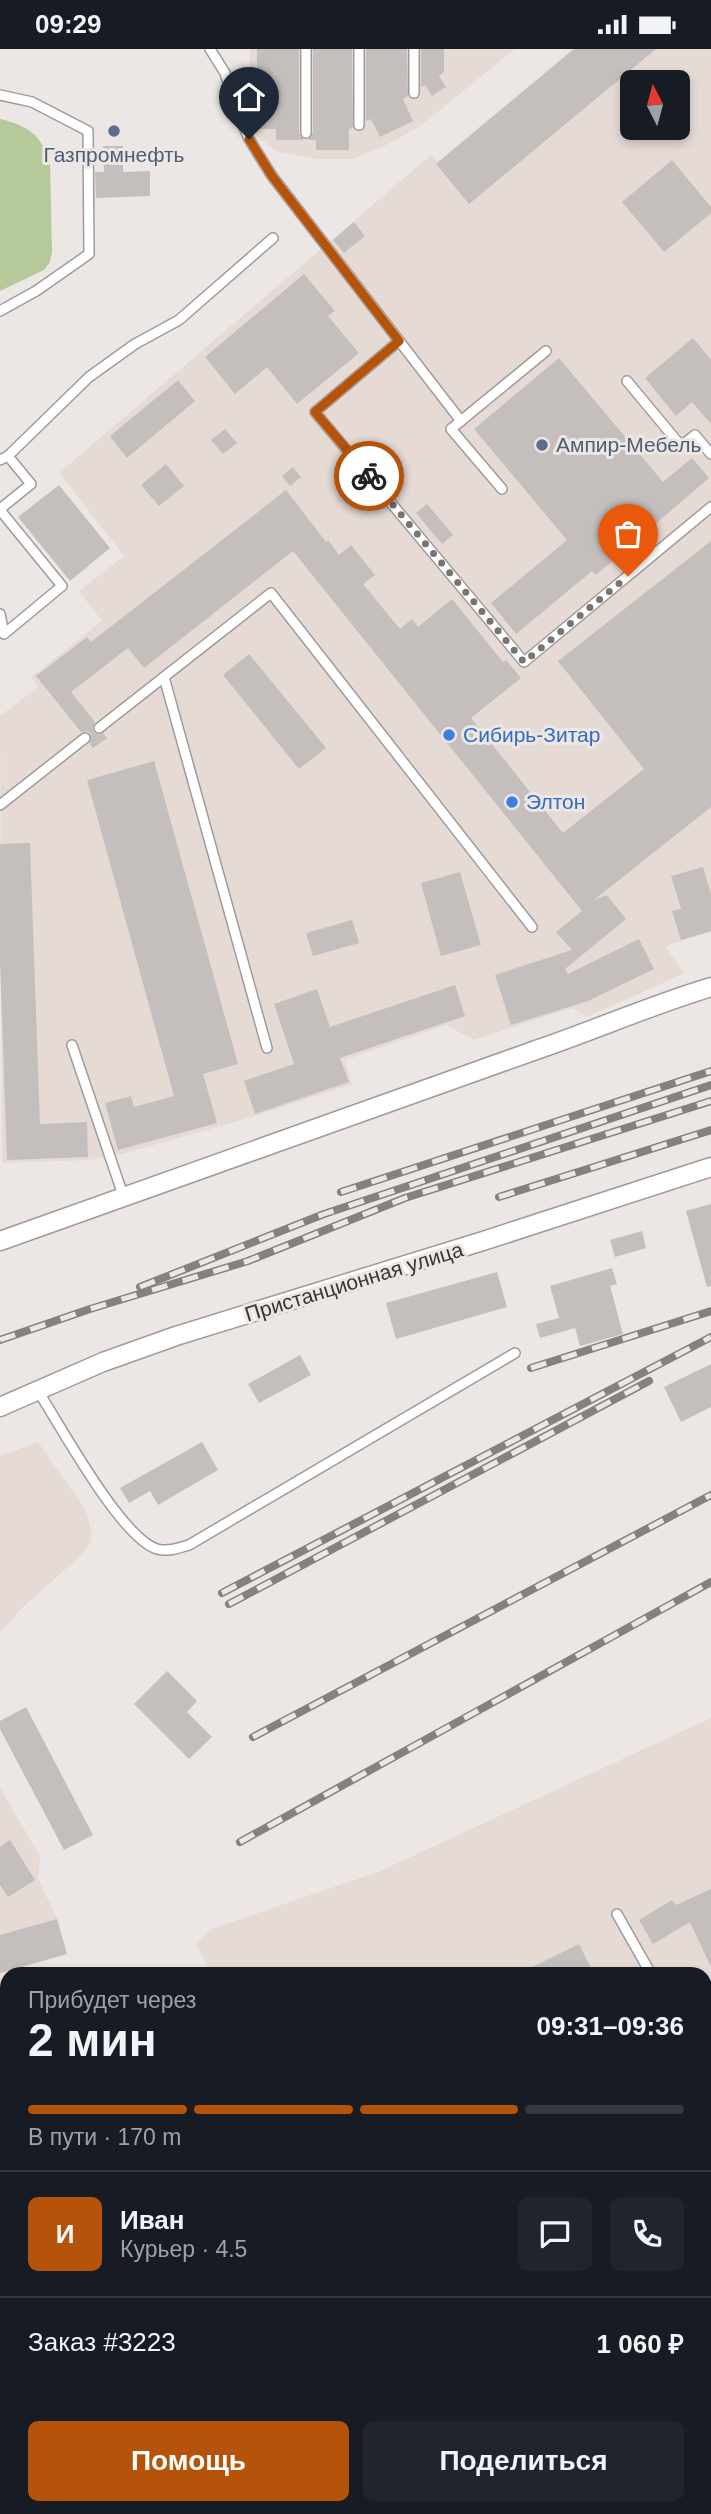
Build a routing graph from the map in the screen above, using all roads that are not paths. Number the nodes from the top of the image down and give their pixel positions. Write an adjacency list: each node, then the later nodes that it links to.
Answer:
1 (210, 49): 11 (lane)
2 (306, 49): 8 (lane)
3 (359, 49): 7 (lane)
4 (414, 49): 5 (lane)
5 (414, 93)
6 (0, 95): 10 (lane)
7 (359, 125)
8 (306, 133)
9 (273, 238): 16 (lane)
10 (0, 311)
11 (399, 341): 14 (lane); 18 (lane)
12 (546, 351): 14 (lane)
13 (627, 381): 15 (lane)
14 (461, 421): 17 (lane)
15 (711, 454)
16 (4, 458): 19 (lane)
17 (502, 489)
18 (711, 507)
19 (0, 509): 20 (lane)
20 (0, 614)
21 (164, 677): 22 (lane); 25 (lane); 28 (lane)
22 (99, 728)
23 (85, 738): 24 (lane)
24 (0, 805)
25 (532, 927)
26 (711, 988): 30 (street)
27 (72, 1045): 30 (lane)
28 (267, 1048)
29 (711, 1167): 33 (street, Пристанционная улица)
30 (124, 1198): 31 (street)
31 (0, 1241)
32 (515, 1353): 33 (lane)
33 (38, 1391): 34 (street, Пристанционная улица)
34 (0, 1406)
35 (617, 1914): 36 (lane)
36 (647, 1967)

